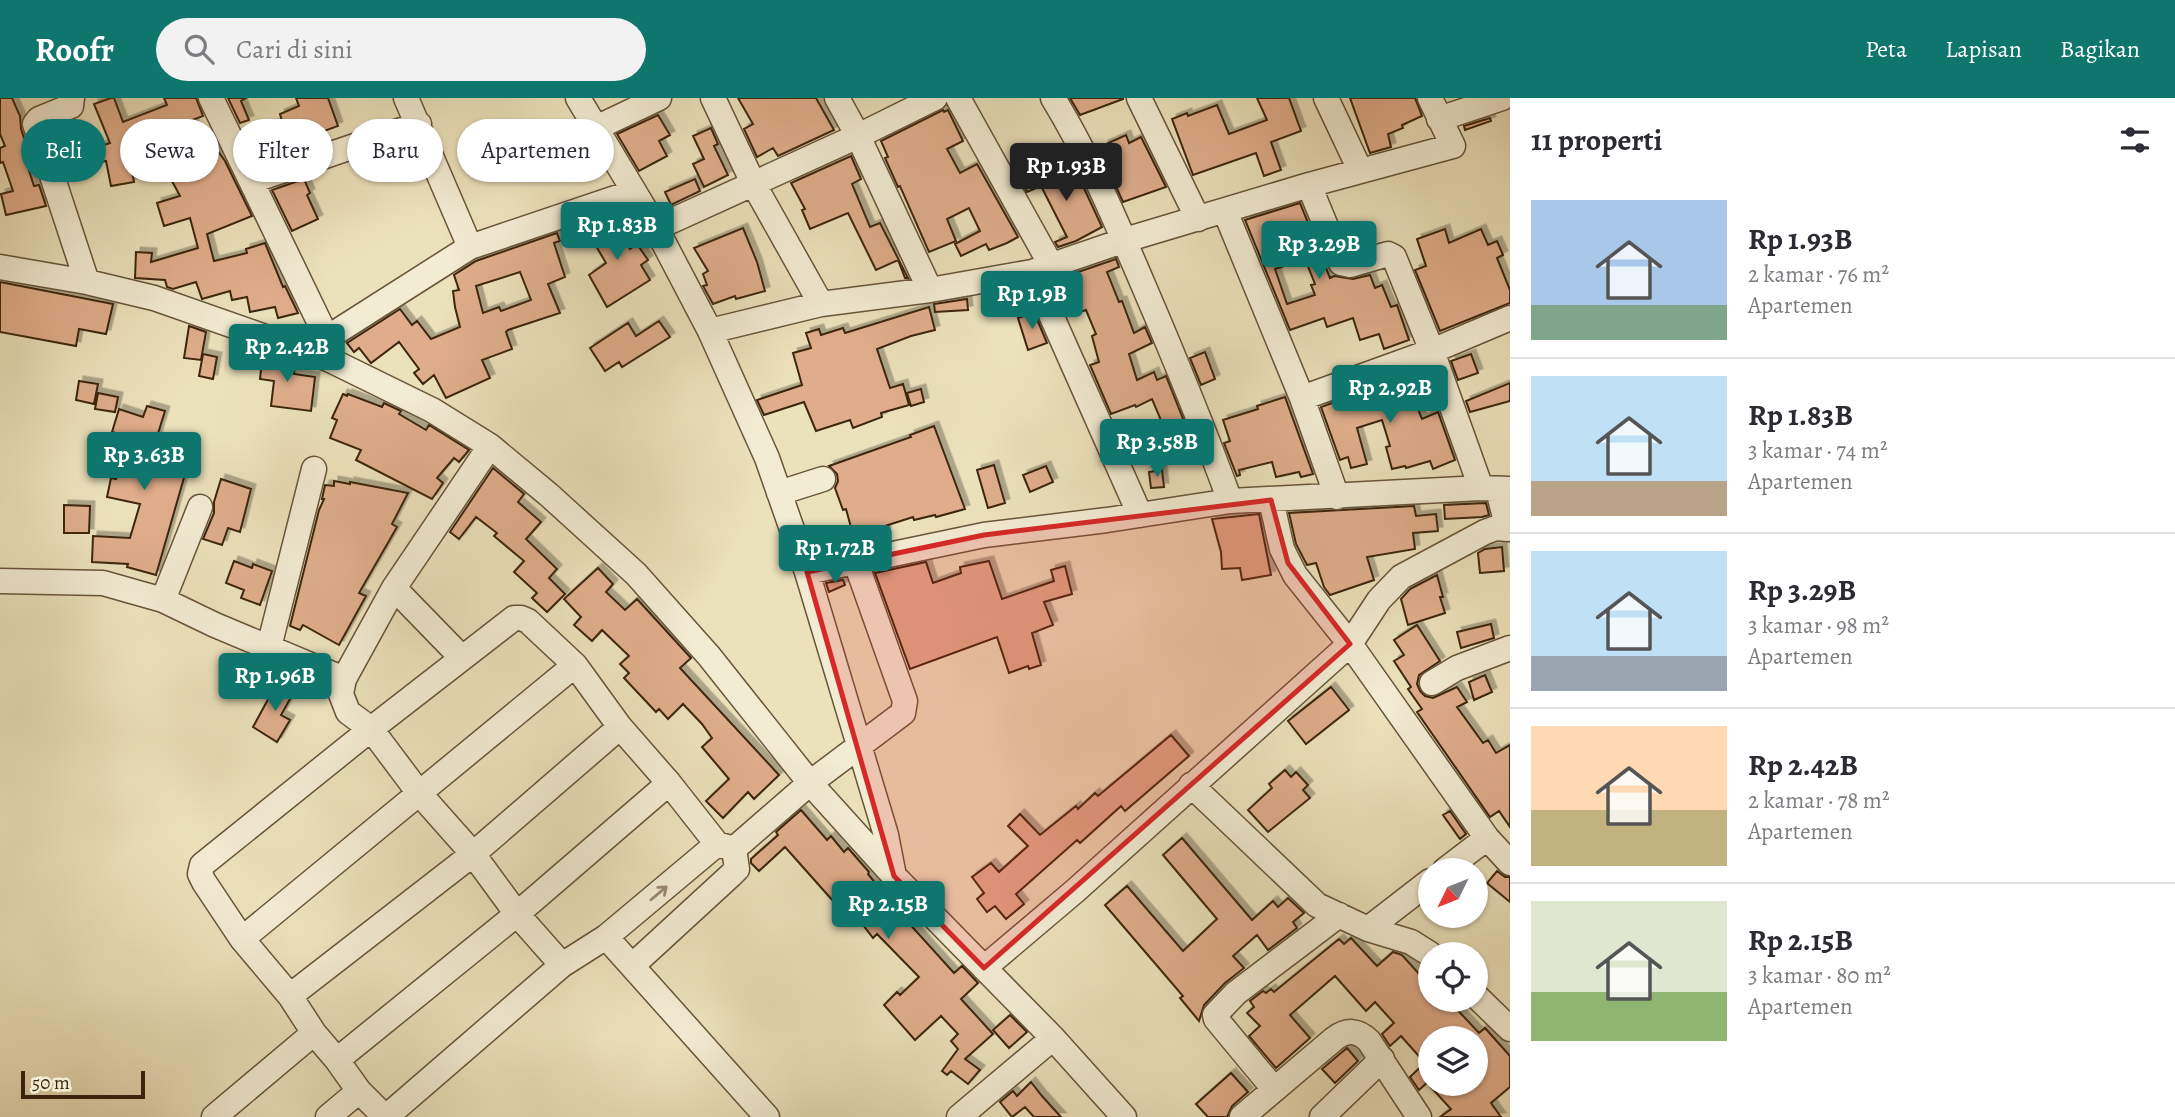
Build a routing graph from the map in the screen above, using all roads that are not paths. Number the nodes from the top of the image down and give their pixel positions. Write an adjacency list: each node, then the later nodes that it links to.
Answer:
1 (72, 98): 34 (street)
2 (211, 98): 19 (street)
3 (406, 98): 15 (street)
4 (578, 98): 16 (street)
5 (659, 98): 17 (street)
6 (713, 98): 24 (street)
7 (837, 98): 18 (street)
8 (935, 98): 18 (street)
9 (958, 98): 33 (street)
10 (1054, 98): 30 (street)
11 (1139, 98): 28 (street)
12 (1326, 98): 21 (street)
13 (1502, 98): 14 (street)
14 (1435, 109): 21 (street)
15 (416, 119)
16 (591, 119)
17 (614, 120)
18 (858, 136): 24 (street); 35 (street)
19 (233, 143)
20 (614, 159): 26 (street)
21 (1360, 170): 25 (street)
22 (252, 182): 39 (street)
23 (443, 182): 31 (street)
24 (753, 183): 29 (street); 36 (street)
25 (1309, 185): 27 (street); 40 (street)
26 (632, 192): 29 (street); 31 (street)
27 (1225, 211): 28 (street); 41 (street)
28 (1198, 219): 30 (street)
29 (656, 228): 38 (street)
30 (1125, 240): 33 (street); 49 (street)
31 (470, 247): 39 (street)
32 (0, 267): 34 (street)
33 (1041, 268): 35 (street); 51 (street)
34 (87, 282): 39 (street)
35 (930, 290): 36 (street)
36 (821, 304): 38 (street)
37 (1510, 318): 40 (street)
38 (710, 331): 46 (street)
39 (328, 348): 42 (street)
40 (1432, 351): 41 (street); 45 (street)
41 (1302, 398): 47 (street)
42 (490, 446): 56 (street); 69 (street)
43 (314, 469): 59 (street)
44 (823, 479): 46 (street)
45 (1496, 489): 47 (street); 52 (street)
46 (779, 493): 54 (street)
47 (1337, 497): 48 (street)
48 (1271, 500): 49 (street); 58 (street)
49 (1230, 501): 51 (street)
50 (200, 507): 57 (street)
51 (1140, 514): 53 (street)
52 (1509, 533): 58 (street)
53 (856, 563): 54 (street); 67 (street)
54 (807, 572): 67 (street)
55 (0, 581): 57 (street)
56 (394, 588): 61 (street); 63 (street)
57 (163, 600): 59 (street)
58 (1350, 644): 70 (street); 72 (street)
59 (269, 648): 63 (street)
60 (1510, 648): 64 (street)
61 (462, 658): 62 (street); 66 (street)
62 (575, 665): 65 (street); 71 (street)
63 (344, 679): 66 (street)
64 (1432, 683)
65 (620, 727): 68 (street); 74 (street)
66 (371, 729): 71 (street); 83 (street)
67 (858, 745): 69 (street); 77 (street)
68 (669, 783): 73 (street); 79 (street)
69 (810, 783): 73 (street); 77 (street)
70 (1191, 785): 80 (street); 87 (street)
71 (419, 793): 74 (street); 83 (street)
72 (1488, 838): 75 (street); 76 (street)
73 (726, 846): 82 (street, one-way to 73); 86 (street)
74 (473, 854): 79 (street); 88 (street)
75 (1461, 858)
76 (1510, 863)
77 (894, 876): 87 (street)
78 (1418, 890): 81 (street)
79 (517, 914): 85 (street); 94 (street)
80 (1339, 915): 81 (street); 95 (street)
81 (1368, 929): 84 (street)
82 (606, 937): 85 (street); 86 (street)
83 (242, 939): 88 (street)
84 (1418, 947)
85 (562, 965): 99 (street)
86 (633, 965): 100 (street)
87 (984, 968): 92 (street)
88 (290, 996): 91 (street)
89 (1488, 1008): 90 (street)
90 (1510, 1029)
91 (314, 1033): 94 (street); 97 (street)
92 (1053, 1038): 101 (street); 102 (street)
93 (1382, 1059): 95 (street); 104 (street); 105 (street)
94 (337, 1060): 96 (street)
95 (1274, 1089): 103 (street)
96 (359, 1091): 98 (street); 99 (street)
97 (214, 1117)
98 (328, 1117)
99 (386, 1117)
100 (767, 1117)
101 (959, 1117)
102 (1124, 1117)
103 (1242, 1117)
104 (1322, 1117)
105 (1419, 1117)

